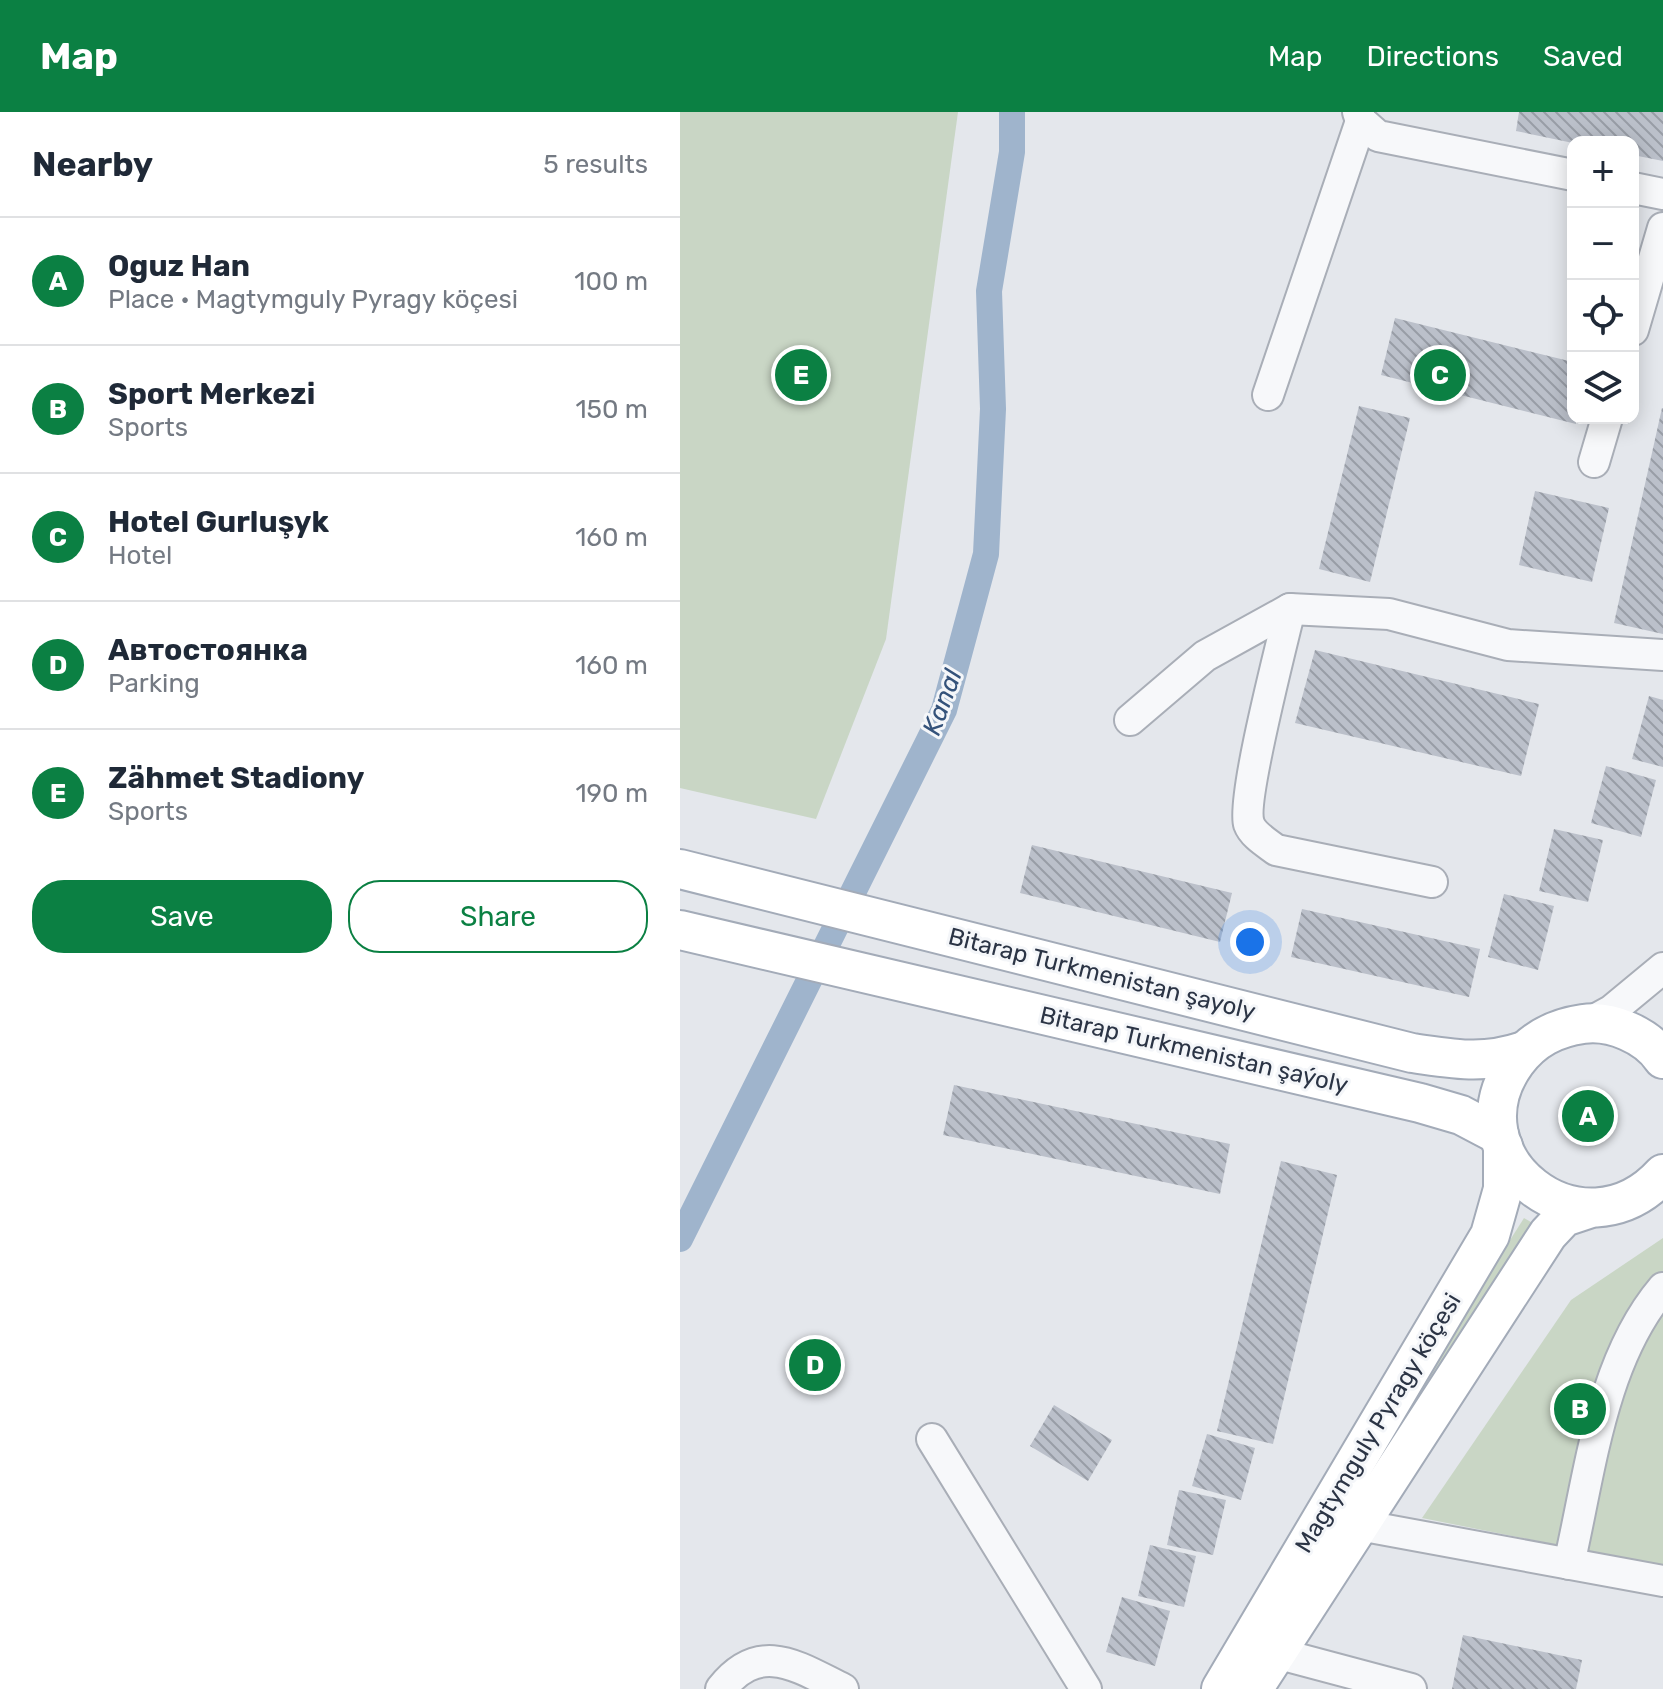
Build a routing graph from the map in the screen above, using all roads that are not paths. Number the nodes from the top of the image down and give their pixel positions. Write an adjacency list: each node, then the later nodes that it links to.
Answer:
1 (1360, 116): 2 (street); 7 (street)
2 (1567, 174)
3 (1639, 189): 4 (street)
4 (1663, 194)
5 (1663, 228): 6 (street)
6 (1639, 310)
7 (1268, 395)
8 (1605, 424): 9 (street)
9 (1594, 462)
10 (1290, 609): 11 (street); 12 (street); 14 (street)
11 (1663, 655)
12 (1130, 720)
13 (680, 869): 18 (main road, Bitarap Turkmenistan şayoly)
14 (1432, 882)
15 (680, 930): 20 (main road, Bitarap Turkmenistan şaýoly)
16 (1663, 968): 17 (street)
17 (1589, 1023): 18 (main road); 19 (main road)
18 (1524, 1051): 20 (main road, Magtymguly Pyragy köçesi)
19 (1663, 1059)
20 (1501, 1140): 22 (main road); 32 (main road, Magtymguly Pyragy köçesi)
21 (1663, 1176): 22 (main road)
22 (1588, 1209): 25 (main road, Magtymguly Pyragy köçesi)
23 (1663, 1288): 26 (street)
24 (932, 1439): 31 (street)
25 (1359, 1525): 26 (street); 28 (main road, Magtymguly Pyragy köçesi)
26 (1569, 1564): 27 (street)
27 (1663, 1581)
28 (1276, 1653): 33 (main road, Magtymguly Pyragy köçesi); 34 (street)
29 (721, 1689): 30 (street)
30 (843, 1689)
31 (1086, 1689)
32 (1221, 1689)
33 (1253, 1689)
34 (1411, 1689)

